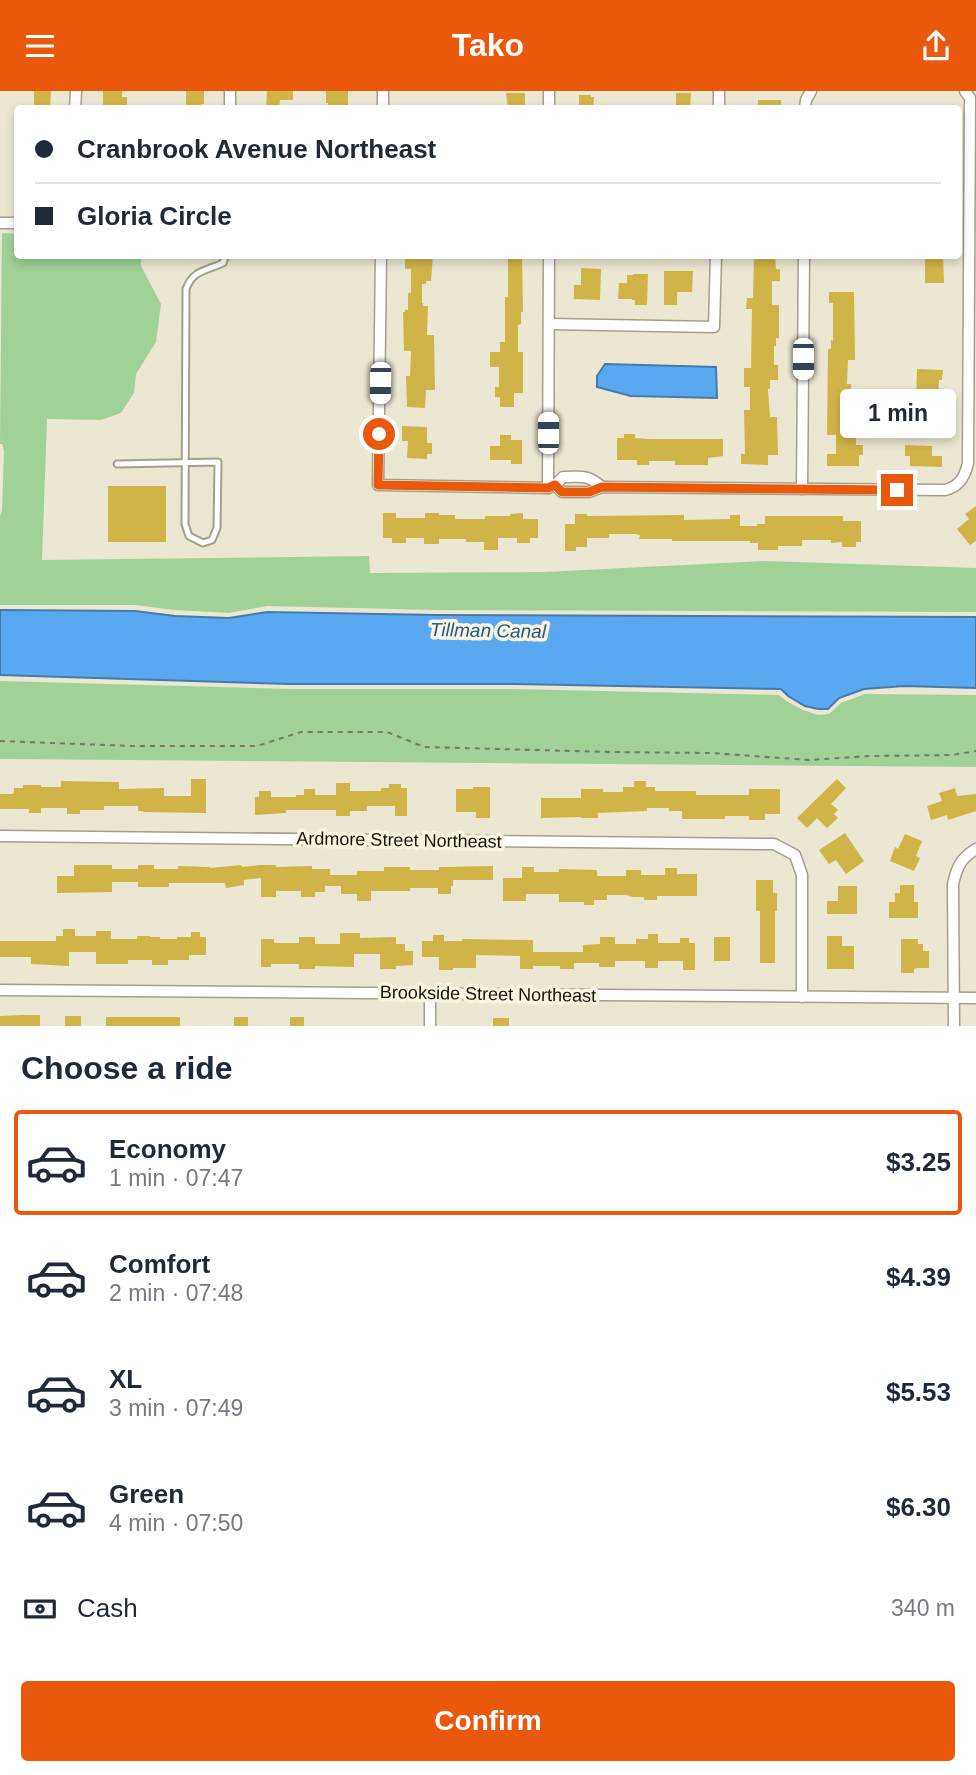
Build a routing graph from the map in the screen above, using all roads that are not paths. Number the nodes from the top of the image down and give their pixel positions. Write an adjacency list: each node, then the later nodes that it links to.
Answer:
1 (965, 91): 12 (street)
2 (224, 259): 8 (lane)
3 (381, 259): 10 (street)
4 (549, 259): 7 (street)
5 (716, 259): 7 (street)
6 (804, 259): 12 (street)
7 (549, 324): 10 (street)
8 (185, 461): 8 (lane); 9 (lane)
9 (117, 464)
10 (552, 487): 11 (street); 11 (street)
11 (602, 487): 12 (street)
12 (802, 489)
13 (0, 836): 17 (street, Ardmore Street Northeast)
14 (972, 852): 18 (street)
15 (0, 990): 16 (street, Brookside Street Northeast)
16 (430, 993): 17 (street, Brookside Street Northeast); 20 (street)
17 (802, 997): 18 (street, Brookside Street Northeast)
18 (954, 998): 19 (street, Brookside Street Northeast); 21 (street)
19 (976, 998)
20 (430, 1026)
21 (954, 1026)

